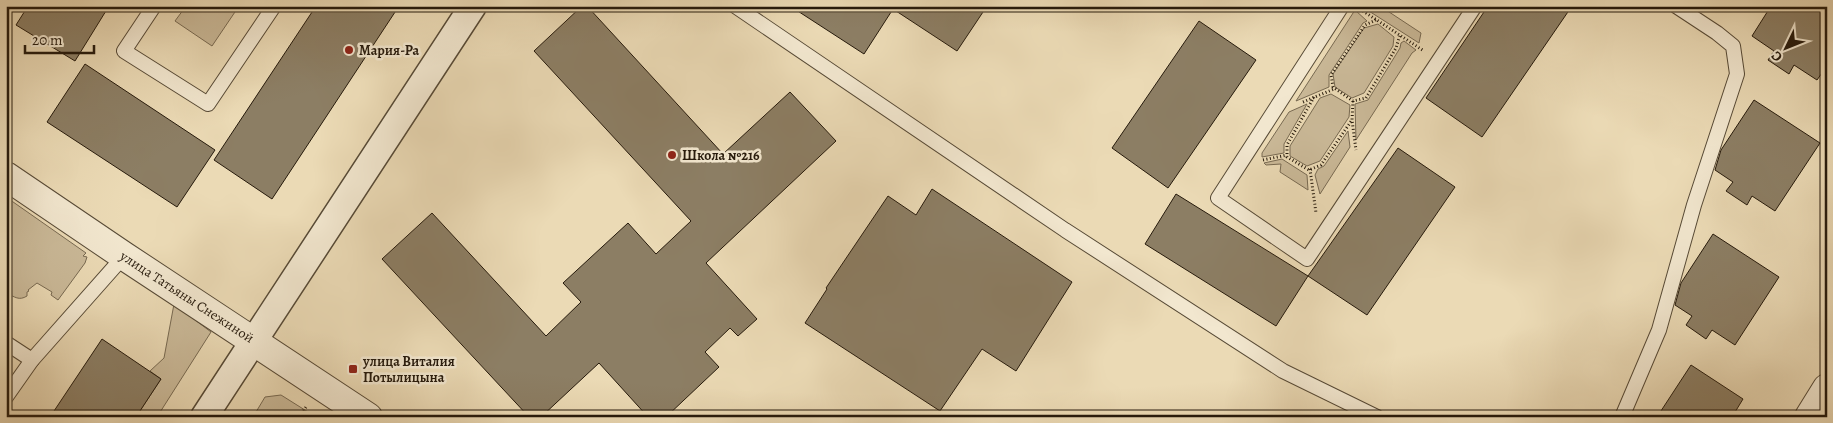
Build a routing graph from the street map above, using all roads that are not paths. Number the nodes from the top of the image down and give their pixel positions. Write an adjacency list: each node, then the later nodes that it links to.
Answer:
1 (154, 6): 2 (lane)
2 (274, 6)
3 (473, 6): 10 (street)
4 (735, 6): 17 (lane)
5 (1342, 6): 6 (lane)
6 (1475, 6)
7 (1676, 6): 18 (lane)
8 (6, 176): 9 (street, улица Татьяны Снежиной)
9 (124, 256): 10 (street, улица Татьяны Снежиной); 12 (lane)
10 (254, 340): 15 (street); 16 (street, улица Татьяны Снежиной)
11 (6, 343): 12 (lane)
12 (32, 360): 14 (lane)
13 (1827, 388): 19 (street)
14 (6, 397)
15 (204, 417)
16 (368, 417)
17 (1377, 417)
18 (1622, 417)
19 (1808, 417)

